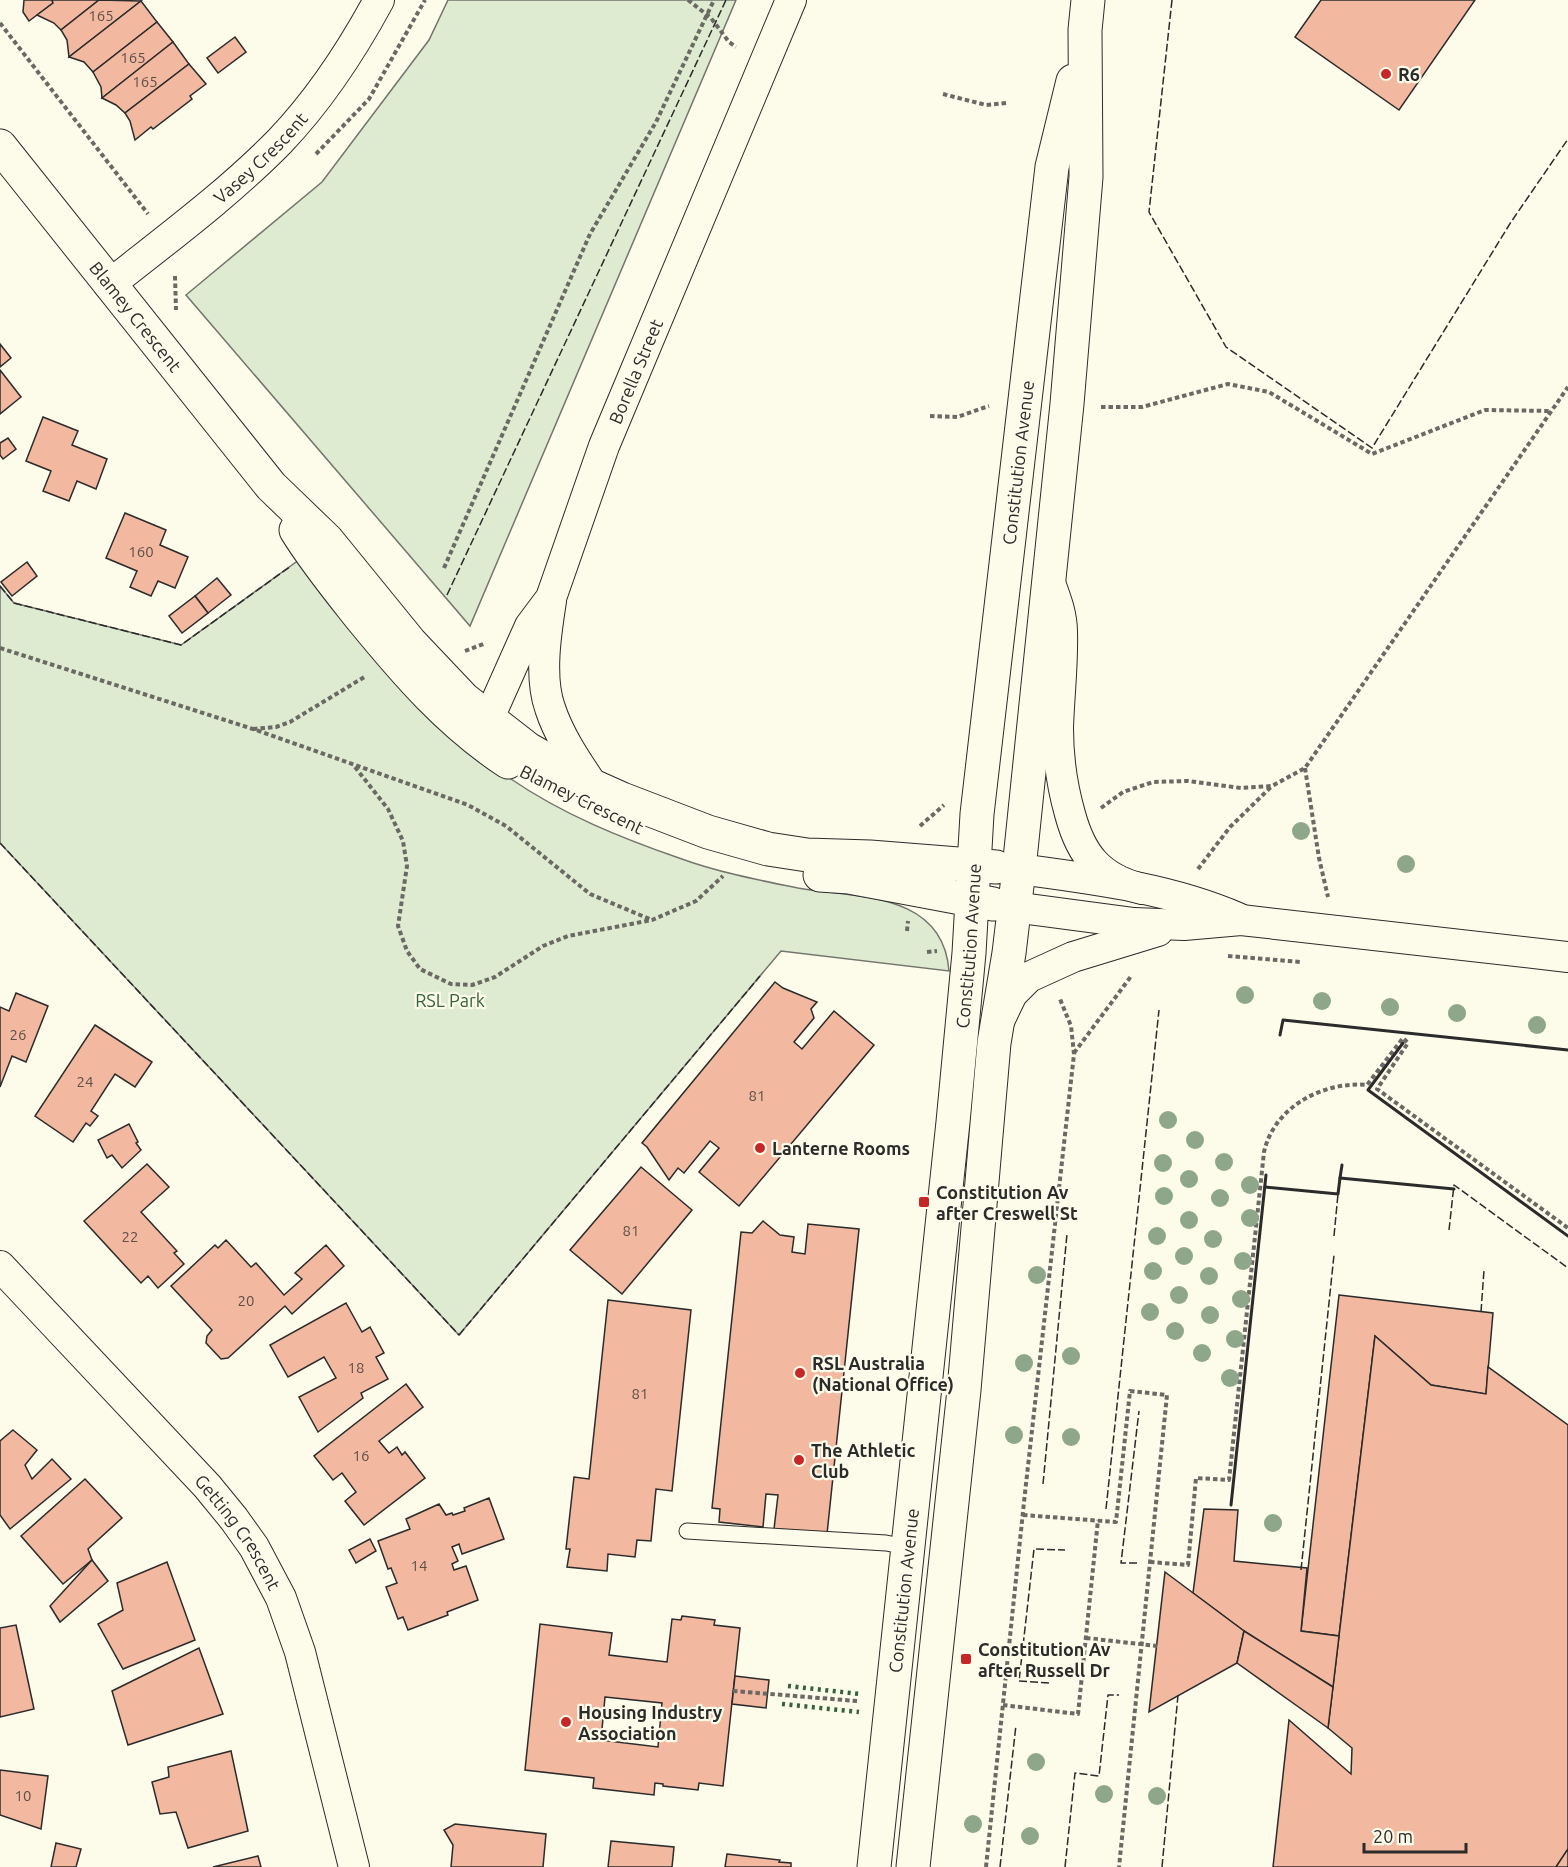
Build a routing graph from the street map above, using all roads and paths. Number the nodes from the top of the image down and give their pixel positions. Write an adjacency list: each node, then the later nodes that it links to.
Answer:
1 (379, 0): 12 (street, Vasey Crescent)
2 (687, 0): 5 (path)
3 (714, 0): 5 (path)
4 (791, 0): 8 (street, Borella Street)
5 (707, 15): 8 (path); 21 (path)
6 (1086, 15): 22 (street, Constitution Avenue); 36 (street, Constitution Avenue)
7 (0, 22): 12 (path)
8 (764, 68): 23 (street, Borella Street)
9 (942, 94): 10 (path)
10 (1007, 103)
11 (0, 146): 13 (street, Blamey Crescent)
12 (166, 240): 13 (street, Vasey Crescent); 14 (path)
13 (109, 285): 20 (street, Blamey Crescent)
14 (180, 318)
15 (1568, 387): 18 (path)
16 (994, 404): 19 (path)
17 (1142, 407): 18 (path)
18 (1551, 411): 31 (path)
19 (930, 416)
20 (271, 486): 27 (street, Blamey Crescent); 29 (street, Blamey Crescent)
21 (444, 568)
22 (1048, 577): 37 (street, Constitution Avenue); 39 (street)
23 (551, 598): 29 (street, Borella Street); 32 (street)
24 (488, 643): 26 (path)
25 (0, 648): 28 (path)
26 (462, 651)
27 (393, 657): 28 (path); 29 (street, Blamey Crescent)
28 (253, 729): 30 (path)
29 (484, 731): 32 (street, Blamey Crescent); 40 (street, Blamey Crescent)
30 (355, 766): 43 (path); 43 (path)
31 (1305, 768): 34 (path); 45 (path)
32 (593, 786): 36 (street, Blamey Crescent)
33 (944, 805): 35 (path)
34 (1096, 812)
35 (911, 829)
36 (974, 865): 37 (street, Blamey Crescent); 40 (street, Constitution Avenue)
37 (1019, 869): 39 (street); 41 (street, Constitution Avenue)
38 (723, 876): 43 (path)
39 (1142, 889): 42 (street)
40 (972, 901): 41 (street, Blamey Crescent); 55 (street, Constitution Avenue)
41 (1014, 907): 44 (street); 48 (street, Constitution Avenue)
42 (1240, 920): 44 (street); 45 (street)
43 (652, 921)
44 (1184, 925): 48 (street)
45 (1336, 931): 46 (street)
46 (1568, 957)
47 (1057, 993): 51 (path)
48 (994, 1043): 54 (street, Constitution Avenue)
49 (1568, 1228): 56 (path)
50 (0, 1266): 63 (street, Getting Crescent)
51 (1023, 1515): 52 (path); 62 (path)
52 (1098, 1520): 56 (path); 57 (path)
53 (687, 1531): 55 (lane)
54 (948, 1541): 55 (street); 65 (street, Constitution Avenue)
55 (908, 1542): 64 (street, Constitution Avenue)
56 (1150, 1562): 58 (path)
57 (1086, 1638): 58 (path); 62 (path)
58 (1142, 1645): 59 (path); 67 (path)
59 (1157, 1646)
60 (733, 1691): 61 (path)
61 (858, 1701)
62 (1003, 1705): 66 (path)
63 (354, 1867)
64 (874, 1867)
65 (913, 1867)
66 (986, 1867)
67 (1119, 1867)

